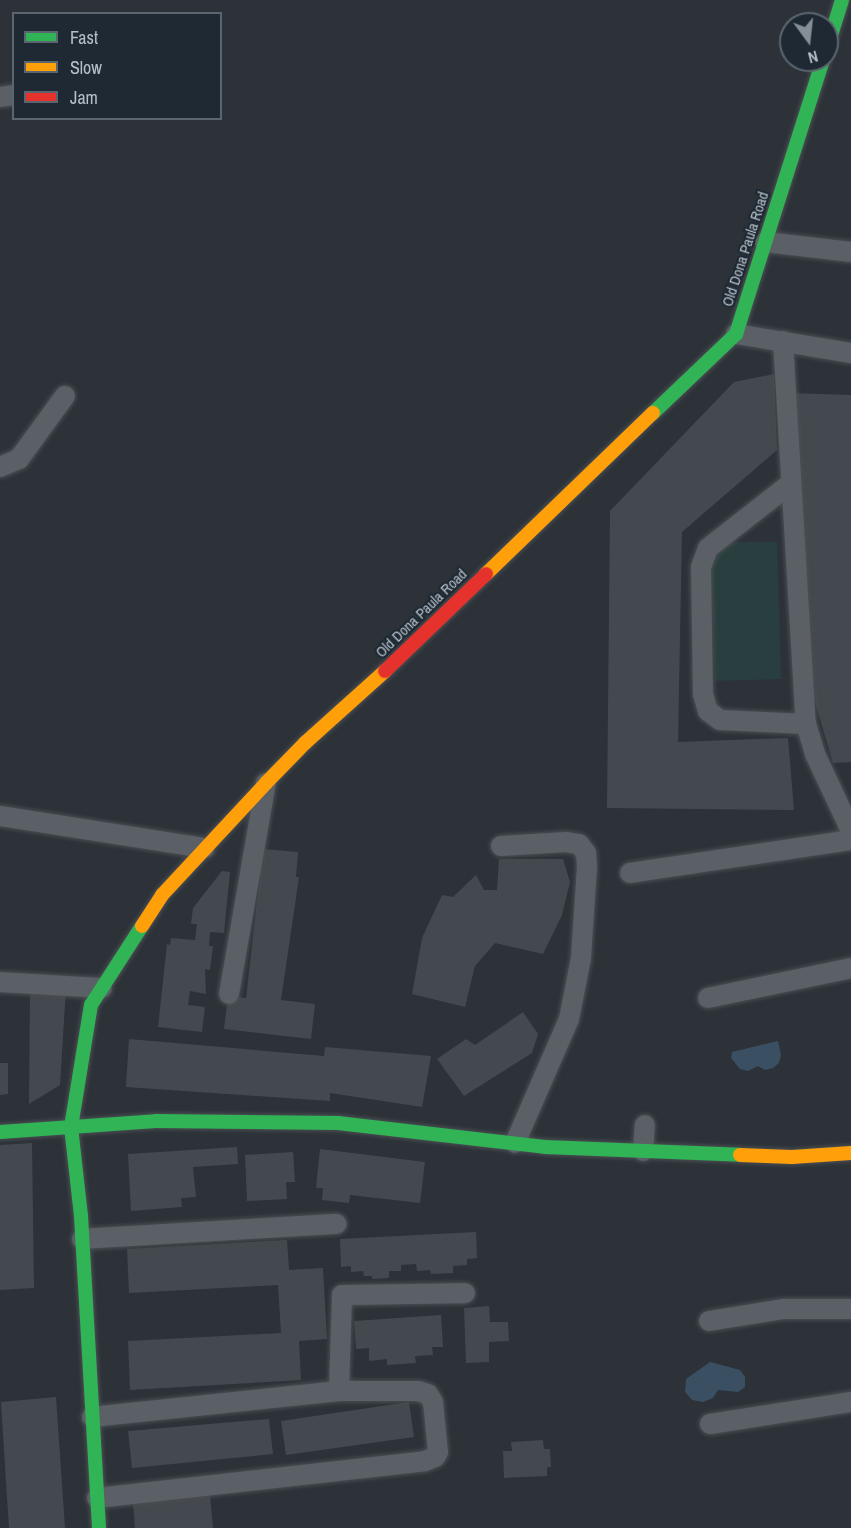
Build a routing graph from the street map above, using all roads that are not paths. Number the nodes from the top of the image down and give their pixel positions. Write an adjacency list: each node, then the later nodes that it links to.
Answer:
1 (819, 72): 2 (main road, Old Dona Paula Road)
2 (765, 242): 3 (street); 4 (main road, Old Dona Paula Road)
3 (851, 252)
4 (736, 334): 5 (street); 11 (main road, Old Dona Paula Road)
5 (783, 341): 6 (street); 9 (street)
6 (851, 353)
7 (65, 396): 8 (street)
8 (0, 467)
9 (790, 484): 10 (street); 10 (street)
10 (806, 724): 13 (street)
11 (266, 783): 16 (main road, Old Dona Paula Road); 21 (street)
12 (0, 816): 16 (street)
13 (851, 831)
14 (851, 840): 17 (street)
15 (501, 846): 26 (street)
16 (205, 848): 20 (main road, Old Dona Paula Road)
17 (630, 873)
18 (851, 968): 22 (street)
19 (0, 982): 20 (street)
20 (102, 988): 24 (main road, Old Dona Paula Road)
21 (229, 994)
22 (708, 998)
23 (645, 1125): 27 (street)
24 (71, 1127): 25 (main road); 26 (main road); 30 (main road, Old Dona Paula Road)
25 (0, 1132)
26 (515, 1143): 27 (main road)
27 (643, 1151): 28 (main road)
28 (851, 1153)
29 (337, 1224): 30 (street)
30 (82, 1239): 36 (main road, Old Dona Paula Road)
31 (465, 1293): 34 (street)
32 (851, 1309): 33 (street)
33 (709, 1321)
34 (339, 1391): 36 (street); 38 (street)
35 (851, 1402): 37 (street)
36 (92, 1417): 38 (main road, Old Dona Paula Road)
37 (710, 1424)
38 (97, 1498): 39 (main road, Old Dona Paula Road)
39 (99, 1528)

